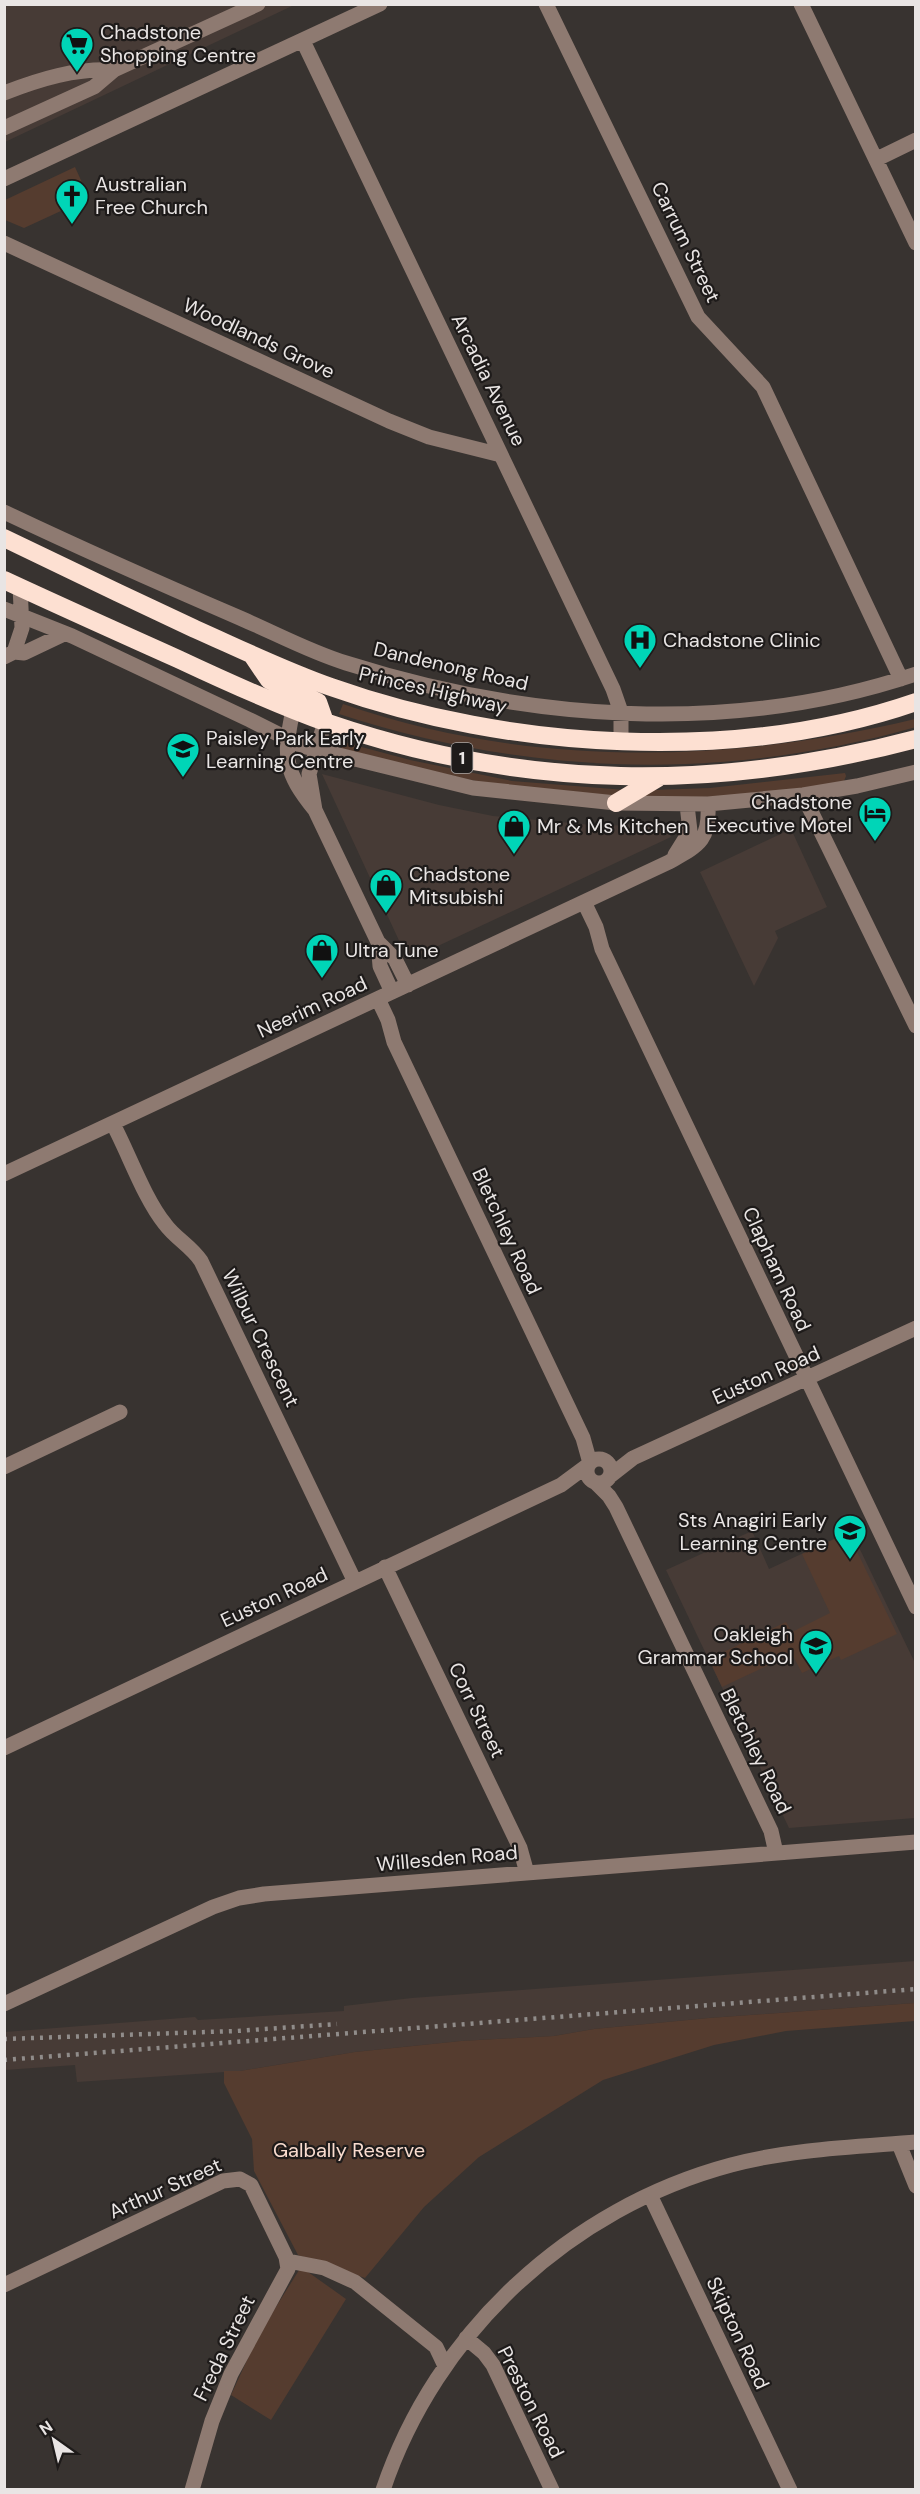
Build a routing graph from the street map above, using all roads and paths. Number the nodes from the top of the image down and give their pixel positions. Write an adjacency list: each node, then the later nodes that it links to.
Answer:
1 (258, 4): 6 (street)
2 (380, 4): 5 (street)
3 (546, 4): 23 (street, Carrum Street)
4 (801, 4): 10 (street)
5 (303, 41): 11 (street); 14 (street, Arcadia Avenue)
6 (114, 70): 7 (street); 8 (street)
7 (4, 93)
8 (4, 128)
9 (915, 140): 10 (street)
10 (877, 159): 13 (street)
11 (4, 179)
12 (4, 243): 14 (street, Woodlands Grove)
13 (915, 243)
14 (501, 455): 26 (street, Arcadia Avenue)
15 (4, 512): 26 (street, Dandenong Road)
16 (4, 538): 22 (highway, Princes Highway / 1)
17 (12, 583): 19 (street); 25 (highway, 1)
18 (4, 609): 19 (street)
19 (23, 618): 20 (street); 21 (street)
20 (64, 634): 21 (street); 29 (street)
21 (9, 655)
22 (252, 655): 27 (highway); 30 (highway, Princes Highway / 1)
23 (908, 676): 26 (street, Dandenong Road)
24 (915, 702): 30 (highway, Princes Highway / 1)
25 (293, 710): 27 (highway, 1); 29 (street)
26 (621, 712): 30 (street, Arcadia Avenue)
27 (325, 722): 31 (street); 33 (highway, 1)
28 (915, 739): 33 (highway, 1)
29 (287, 740): 31 (street); 38 (street)
30 (621, 741)
31 (316, 751): 35 (street); 38 (street)
32 (915, 771): 34 (street)
33 (660, 777): 35 (highway)
34 (804, 795): 36 (street); 44 (street)
35 (615, 803): 37 (street)
36 (708, 804): 37 (street); 39 (street, Neerim Road)
37 (687, 805): 39 (street, Neerim Road)
38 (315, 810): 41 (street)
39 (669, 862): 40 (street, Neerim Road)
40 (580, 904): 42 (street, Neerim Road); 48 (street, Clapham Road)
41 (378, 942): 42 (street); 43 (street, Bletchley Road)
42 (408, 985): 43 (street, Neerim Road)
43 (380, 998): 45 (street, Neerim Road); 51 (street, Bletchley Road)
44 (915, 1026)
45 (113, 1124): 46 (street, Neerim Road); 56 (street, Wilbur Crescent)
46 (4, 1174)
47 (915, 1328): 48 (street, Euston Road)
48 (807, 1380): 50 (street, Euston Road); 57 (street, Clapham Road)
49 (120, 1412): 52 (street)
50 (633, 1458): 51 (street, Euston Road); 53 (street, Euston Road)
51 (596, 1462): 53 (street); 53 (street); 54 (street, Euston Road)
52 (4, 1467)
53 (603, 1480): 54 (street, Euston Road); 60 (street, Bletchley Road)
54 (561, 1485): 55 (street, Euston Road)
55 (385, 1568): 56 (street, Euston Road); 61 (street, Corr Street)
56 (355, 1582): 58 (street, Euston Road)
57 (915, 1607)
58 (4, 1748)
59 (915, 1842): 60 (street, Willesden Road)
60 (776, 1853): 61 (street, Willesden Road)
61 (527, 1873): 62 (street, Willesden Road)
62 (4, 2004)
63 (915, 2142): 64 (street)
64 (899, 2144): 65 (street); 66 (street)
65 (915, 2186)
66 (650, 2195): 69 (street); 74 (street, Skipton Road)
67 (288, 2261): 68 (street, Arthur Street); 70 (street); 71 (street, Freda Street)
68 (4, 2285)
69 (466, 2338): 70 (street); 73 (street, Preston Road)
70 (445, 2366): 72 (street)
71 (192, 2490)
72 (383, 2490)
73 (552, 2490)
74 (790, 2490)

